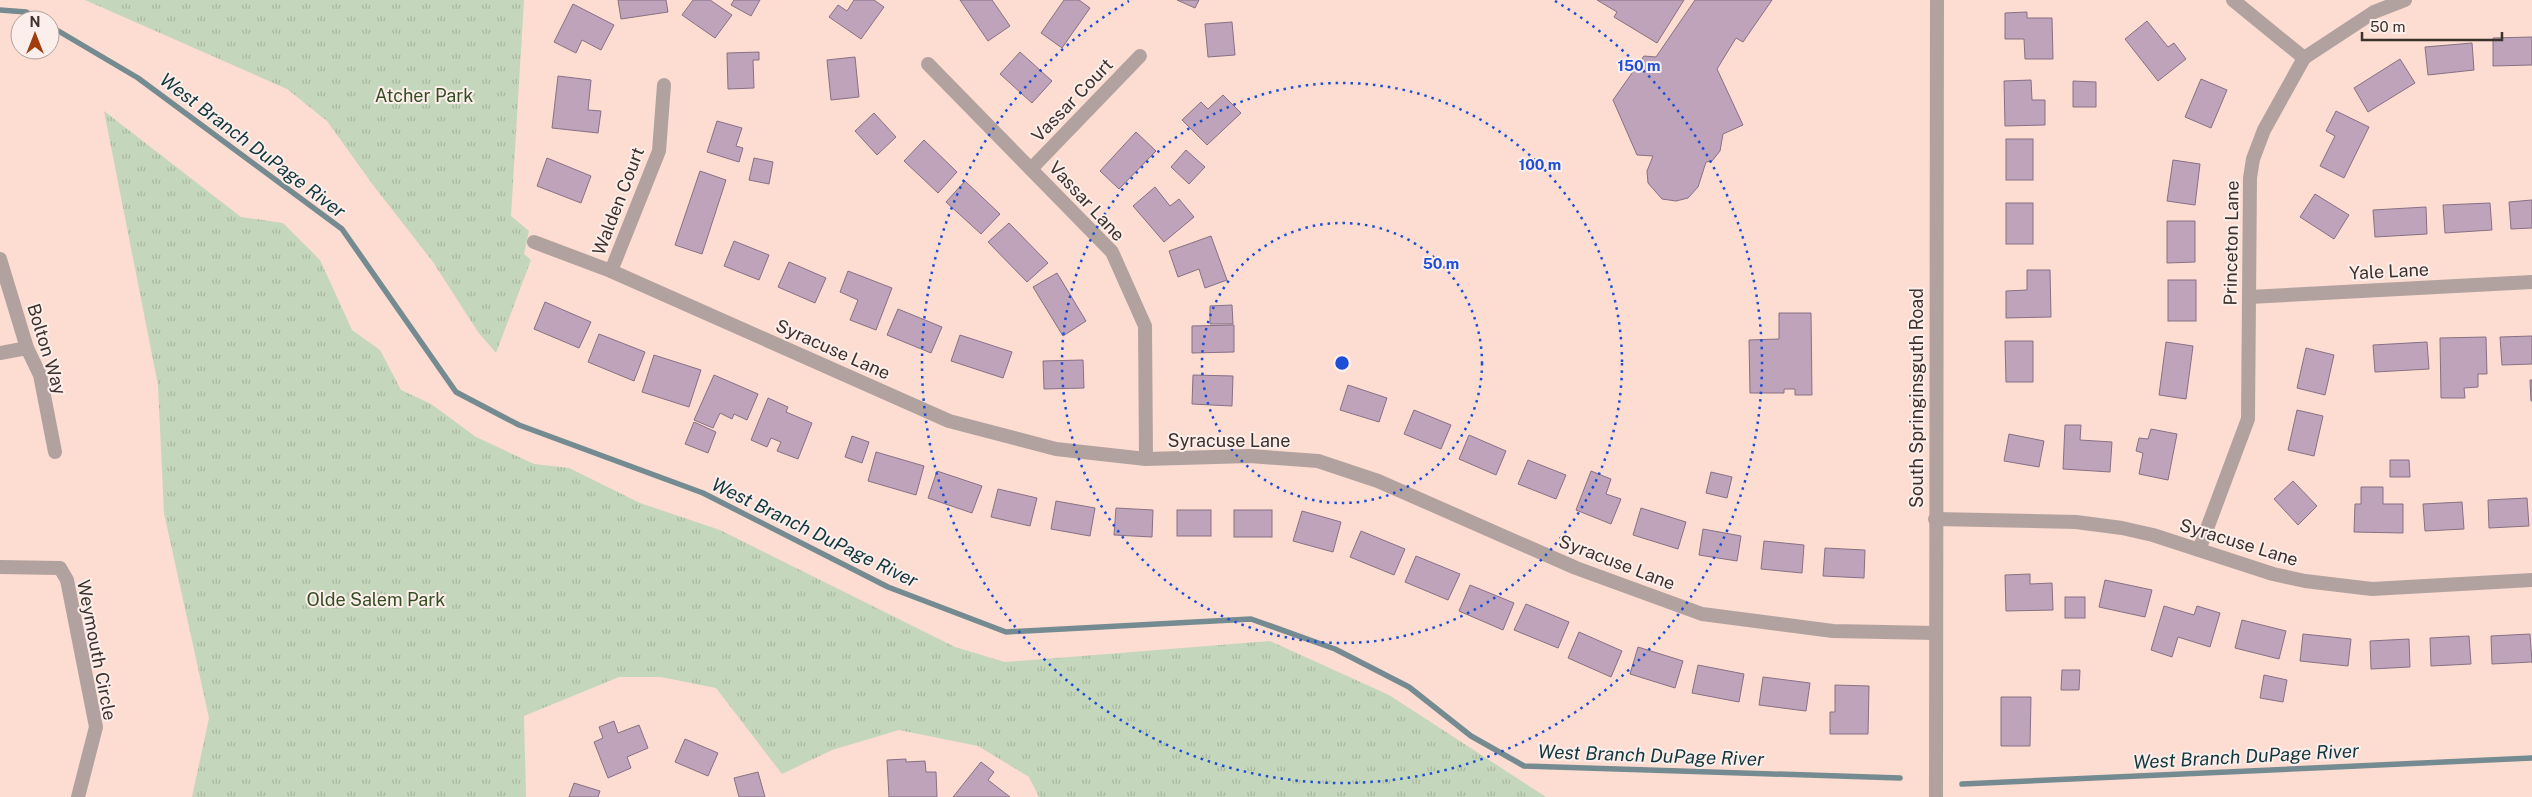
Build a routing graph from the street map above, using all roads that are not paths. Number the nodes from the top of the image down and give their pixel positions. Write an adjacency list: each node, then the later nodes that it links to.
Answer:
1 (1937, 0): 18 (street, South Springinsguth Road)
2 (2233, 0): 5 (street)
3 (2405, 0): 5 (street, Princeton Lane)
4 (1140, 56): 8 (street, Vassar Court)
5 (2304, 58): 13 (street, Princeton Lane)
6 (928, 64): 8 (street, Vassar Lane)
7 (664, 85): 11 (street, Walden Court)
8 (1031, 169): 17 (street, Vassar Lane)
9 (534, 242): 11 (street, Syracuse Lane)
10 (0, 258): 14 (street, Bolton Way)
11 (611, 271): 17 (street, Syracuse Lane)
12 (2532, 282): 13 (street, Yale Lane)
13 (2249, 297): 19 (street, Princeton Lane)
14 (27, 348): 15 (street); 16 (street, Bolton Way)
15 (0, 353)
16 (55, 452)
17 (1146, 459): 22 (street, Syracuse Lane)
18 (1935, 519): 19 (street, Syracuse Lane); 22 (street, South Springinsguth Road)
19 (2198, 550): 21 (street, Syracuse Lane)
20 (0, 567): 23 (street, Weymouth Circle)
21 (2532, 580)
22 (1935, 633): 24 (street, South Springinsguth Road)
23 (78, 797)
24 (1936, 797)

